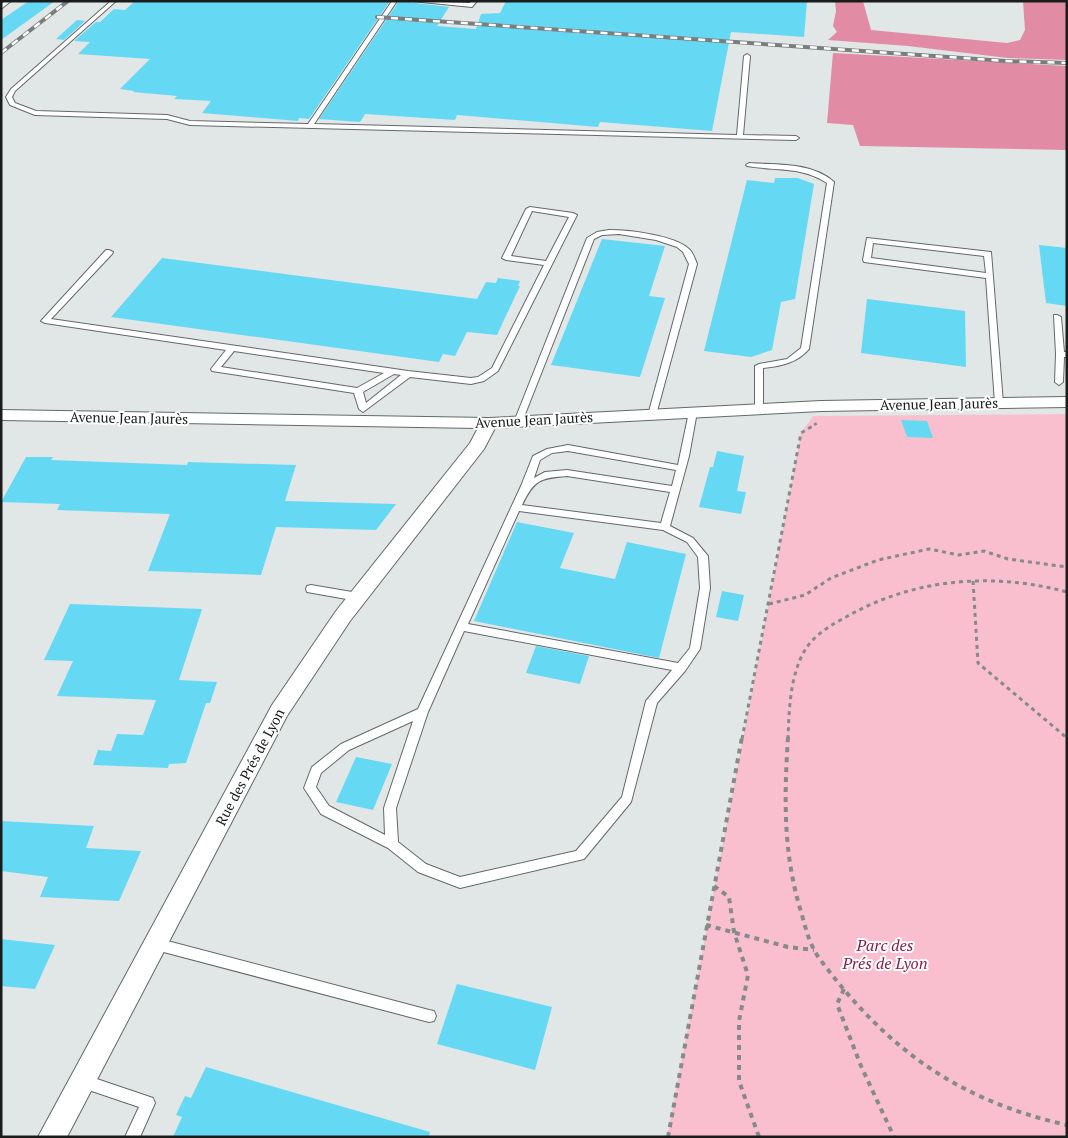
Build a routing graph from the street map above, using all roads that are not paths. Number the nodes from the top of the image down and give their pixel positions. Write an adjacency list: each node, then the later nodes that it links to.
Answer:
1 (9, 1): 6 (lane)
2 (114, 1): 8 (lane)
3 (395, 1): 8 (lane)
4 (414, 1): 5 (lane)
5 (474, 1)
6 (1, 7)
7 (747, 56): 9 (lane)
8 (310, 126): 9 (lane)
9 (740, 136): 10 (lane)
10 (796, 138)
11 (749, 165): 24 (lane)
12 (109, 252): 16 (lane)
13 (548, 263): 13 (lane); 19 (lane)
14 (990, 276): 14 (lane); 23 (lane)
15 (1057, 317): 17 (lane)
16 (232, 348): 18 (lane); 21 (lane)
17 (1064, 354): 20 (lane)
18 (392, 372): 19 (lane); 21 (lane)
19 (408, 374): 27 (lane)
20 (1059, 382)
21 (358, 391): 27 (lane)
22 (1067, 402): 23 (street, Avenue Jean Jaurès)
23 (999, 403): 24 (street, Avenue Jean Jaurès)
24 (759, 409): 25 (street, Avenue Jean Jaurès)
25 (693, 412): 28 (street, Avenue Jean Jaurès); 31 (lane)
26 (1, 415): 27 (street, Avenue Jean Jaurès)
27 (362, 415): 30 (street, Avenue Jean Jaurès)
28 (652, 415): 29 (street, Avenue Jean Jaurès); 29 (lane)
29 (518, 422): 30 (street, Avenue Jean Jaurès)
30 (489, 423): 37 (street, Rue des Prés de Lyon)
31 (681, 468): 32 (lane); 33 (lane)
32 (526, 486): 33 (lane); 34 (lane)
33 (675, 490): 35 (lane)
34 (516, 507): 35 (lane); 38 (lane)
35 (665, 528): 39 (lane)
36 (311, 589): 37 (lane)
37 (358, 596): 42 (street, Rue des Prés de Lyon)
38 (461, 627): 39 (lane); 40 (lane)
39 (681, 668): 41 (lane)
40 (422, 712): 41 (lane); 41 (lane)
41 (392, 844)
42 (156, 944): 43 (lane); 44 (street, Rue des Prés de Lyon)
43 (429, 1016)
44 (82, 1081): 45 (street, Rue des Prés de Lyon); 46 (lane)
45 (52, 1137)
46 (132, 1137)

